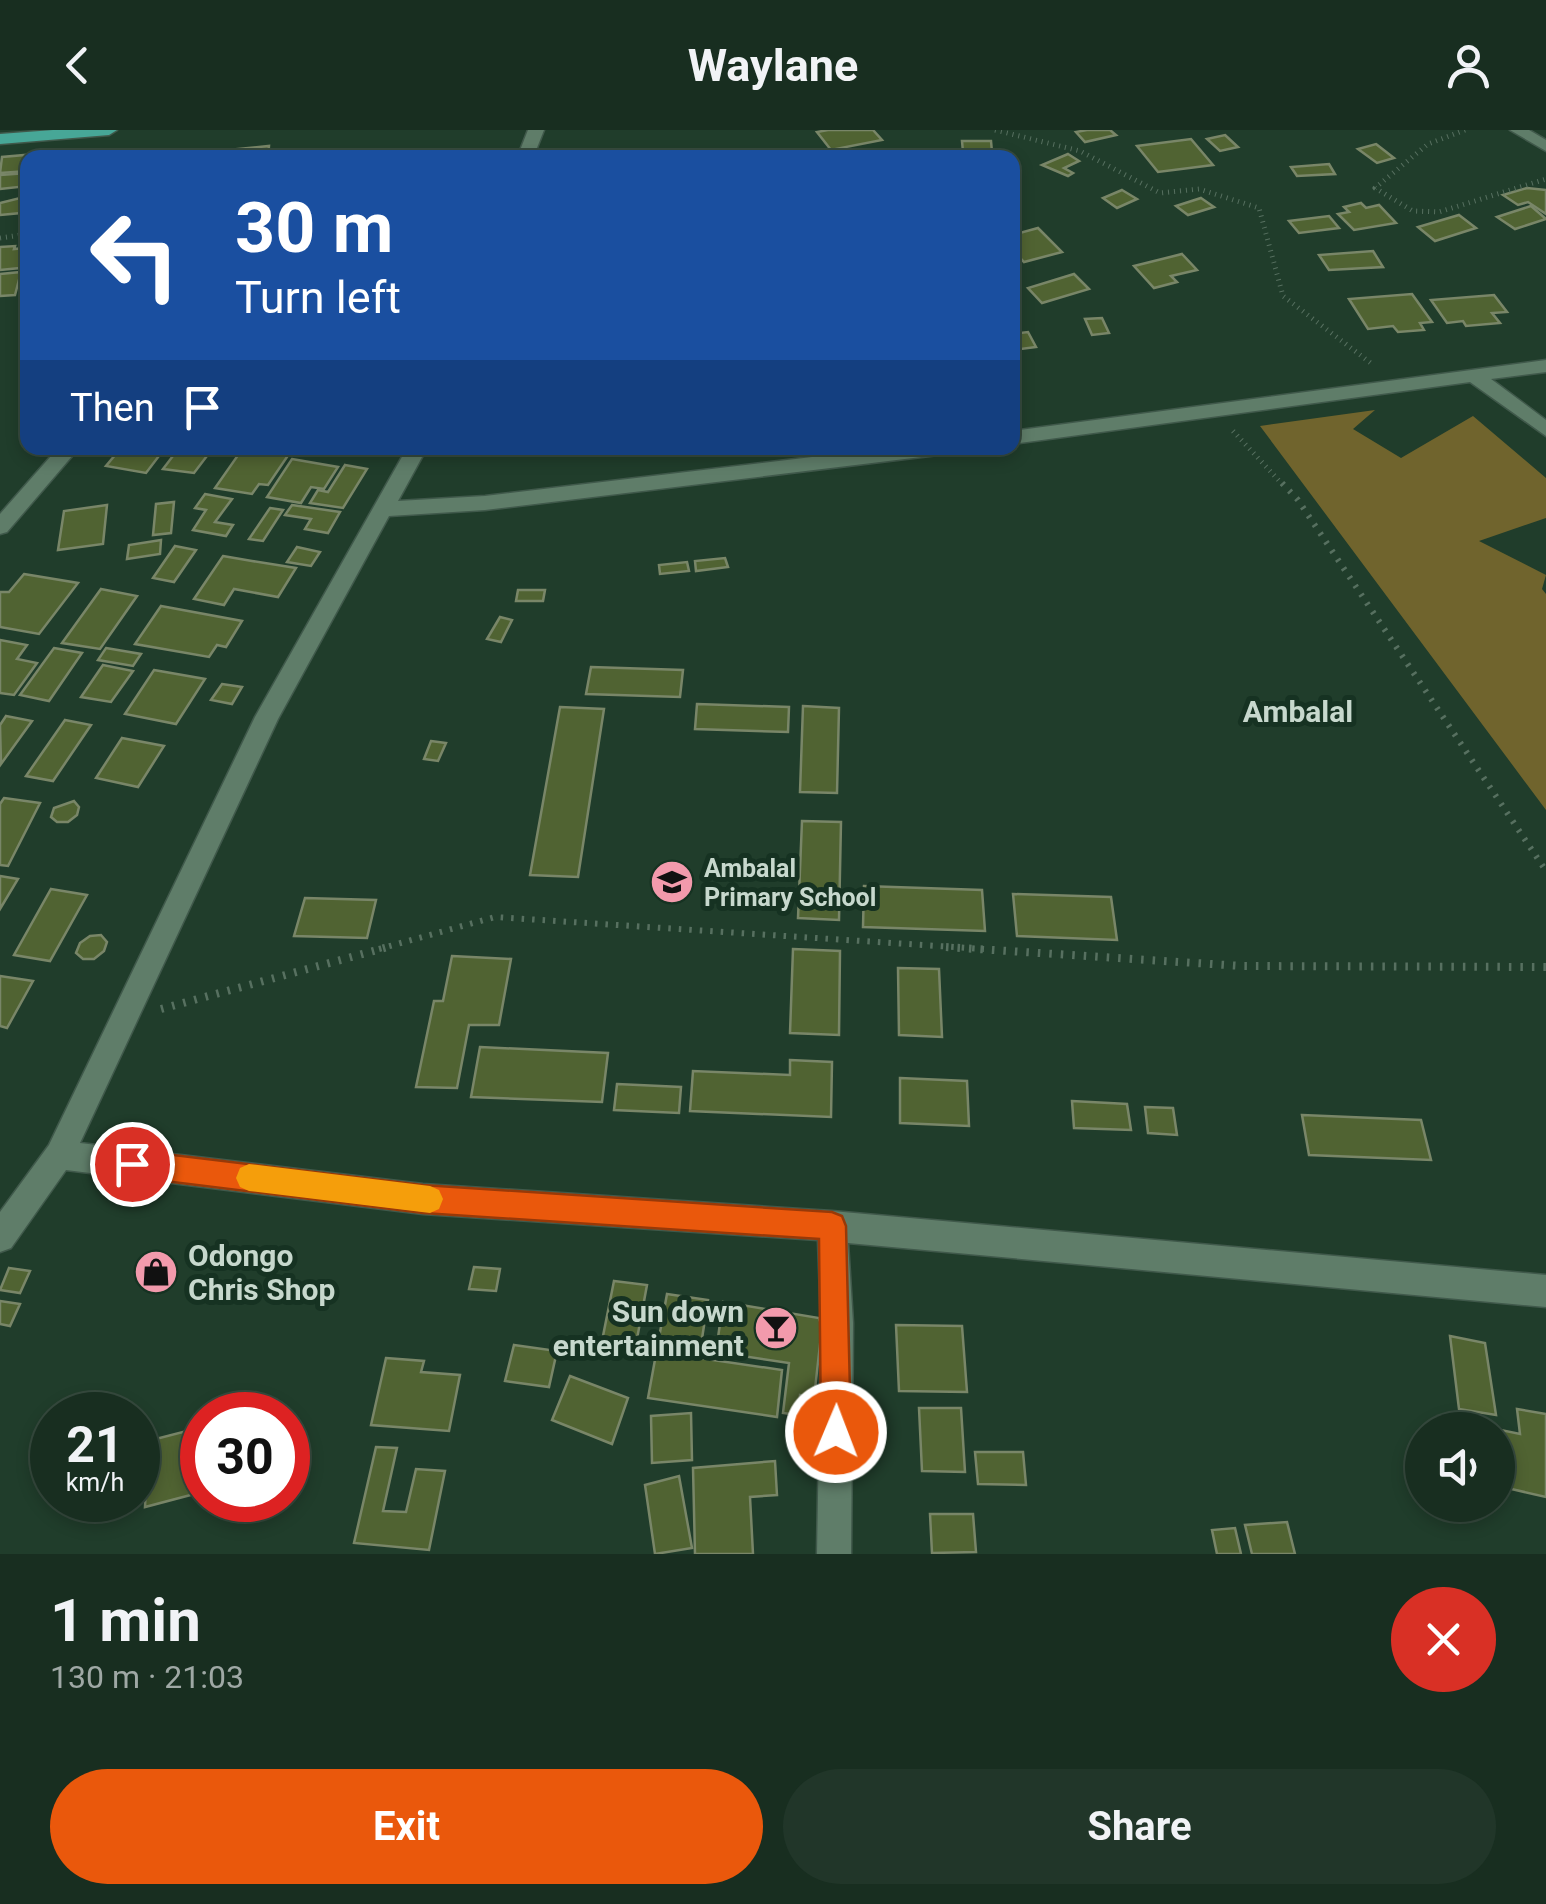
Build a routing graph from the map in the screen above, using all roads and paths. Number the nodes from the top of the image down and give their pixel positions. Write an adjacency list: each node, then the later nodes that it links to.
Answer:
1 (109, 130): 5 (main road)
2 (995, 130): 10 (path)
3 (1465, 130): 7 (path)
4 (1518, 130): 6 (street)
5 (0, 139)
6 (1546, 146)
7 (1546, 179)
8 (1546, 366): 9 (street)
9 (1474, 376): 10 (street); 12 (street)
10 (1376, 390): 11 (street)
11 (1214, 412): 13 (street); 20 (path)
12 (1546, 430)
13 (1020, 437)
14 (63, 455): 17 (street)
15 (413, 455): 18 (street)
16 (879, 455): 18 (street)
17 (7, 508): 19 (street)
18 (386, 509): 22 (street)
19 (0, 527)
20 (1546, 871)
21 (1546, 967): 22 (path)
22 (126, 1018): 23 (street)
23 (58, 1154): 24 (street); 25 (street)
24 (832, 1226): 26 (street); 27 (street)
25 (1, 1232)
26 (1546, 1291)
27 (834, 1554)

